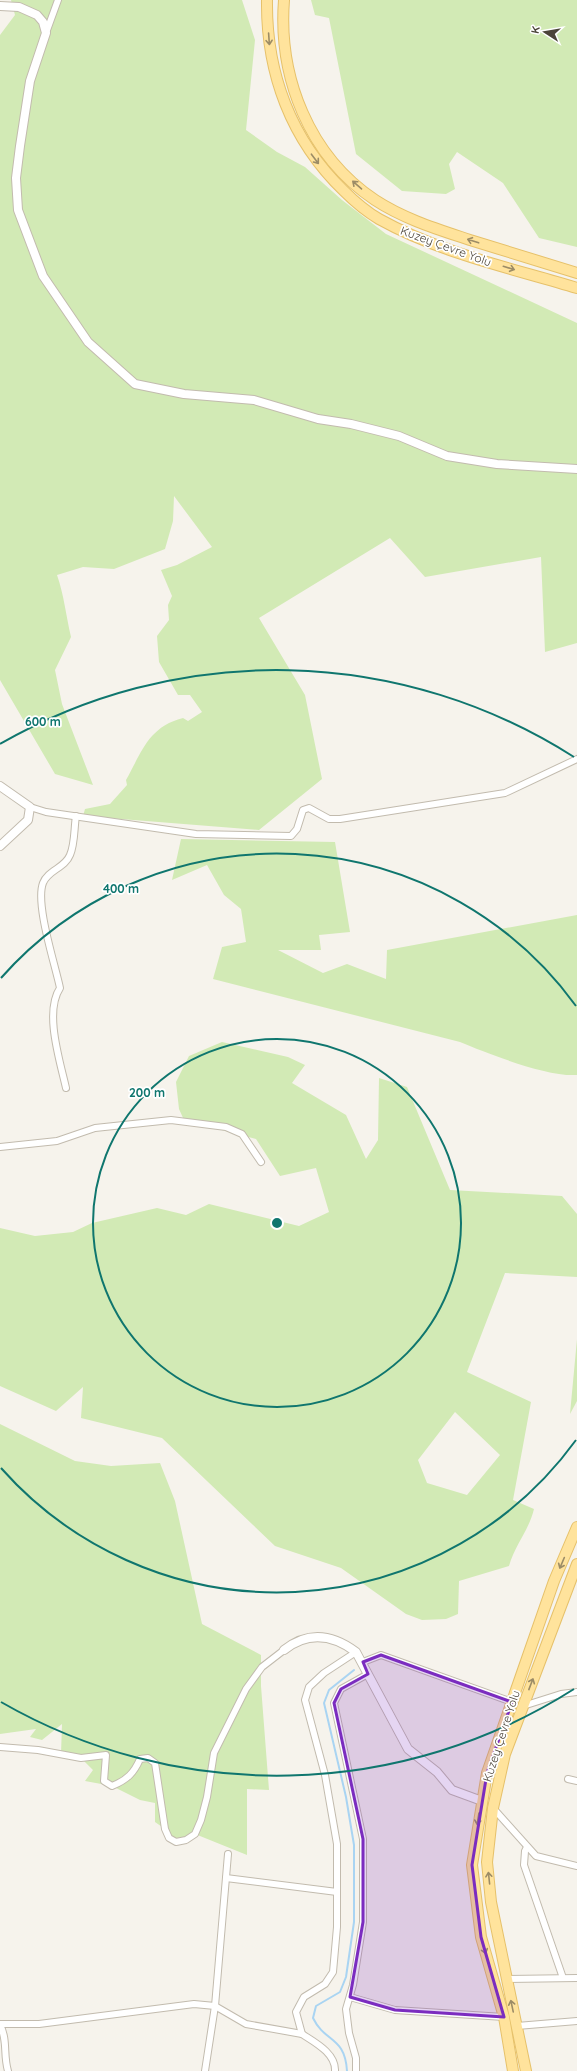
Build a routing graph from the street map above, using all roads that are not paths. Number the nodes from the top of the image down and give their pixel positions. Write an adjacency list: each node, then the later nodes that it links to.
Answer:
1 (58, 0): 5 (street)
2 (267, 0): 7 (main road, Kuzey Çevre Yolu, one-way to 7)
3 (284, 3): 6 (main road, Kuzey Çevre Yolu, one-way to 3)
4 (0, 6): 5 (street)
5 (46, 33): 8 (street)
6 (577, 273)
7 (577, 288)
8 (577, 469)
9 (577, 759): 12 (street)
10 (0, 786): 11 (street)
11 (30, 807): 12 (street); 13 (street)
12 (76, 816): 14 (street)
13 (0, 846)
14 (66, 1088)
15 (0, 1147): 16 (street)
16 (261, 1162)
17 (577, 1527): 24 (main road, Kuzey Çevre Yolu, one-way to 24)
18 (577, 1564): 25 (main road, Kuzey Çevre Yolu, one-way to 18)
19 (284, 1650): 20 (street); 26 (street)
20 (356, 1652): 21 (street); 35 (street)
21 (363, 1662): 22 (street); 24 (street)
22 (368, 1674): 29 (street); 39 (street)
23 (577, 1692): 25 (street)
24 (512, 1702): 29 (main road, Kuzey Çevre Yolu)
25 (523, 1706): 30 (main road, Kuzey Çevre Yolu)
26 (0, 1747)
27 (568, 1779): 28 (street)
28 (577, 1781)
29 (482, 1801): 41 (main road, Kuzey Çevre Yolu, one-way to 41)
30 (492, 1808): 31 (street); 38 (main road, Kuzey Çevre Yolu, one-way to 30)
31 (527, 1847): 33 (street); 36 (street)
32 (228, 1854): 34 (street)
33 (577, 1866)
34 (226, 1878): 35 (street); 40 (street)
35 (337, 1892): 45 (street)
36 (562, 1978): 37 (street); 38 (street)
37 (577, 1978)
38 (506, 1979): 44 (main road, Kuzey Çevre Yolu, one-way to 38)
39 (350, 1997): 41 (street); 49 (street)
40 (215, 2006): 43 (street); 45 (street); 47 (street)
41 (504, 2017): 50 (main road, Kuzey Çevre Yolu)
42 (577, 2021): 44 (street)
43 (0, 2024): 46 (street)
44 (517, 2026): 51 (main road, Kuzey Çevre Yolu)
45 (302, 2034): 48 (street)
46 (8, 2071)
47 (206, 2071)
48 (335, 2071)
49 (356, 2071)
50 (513, 2071)
51 (526, 2071)

